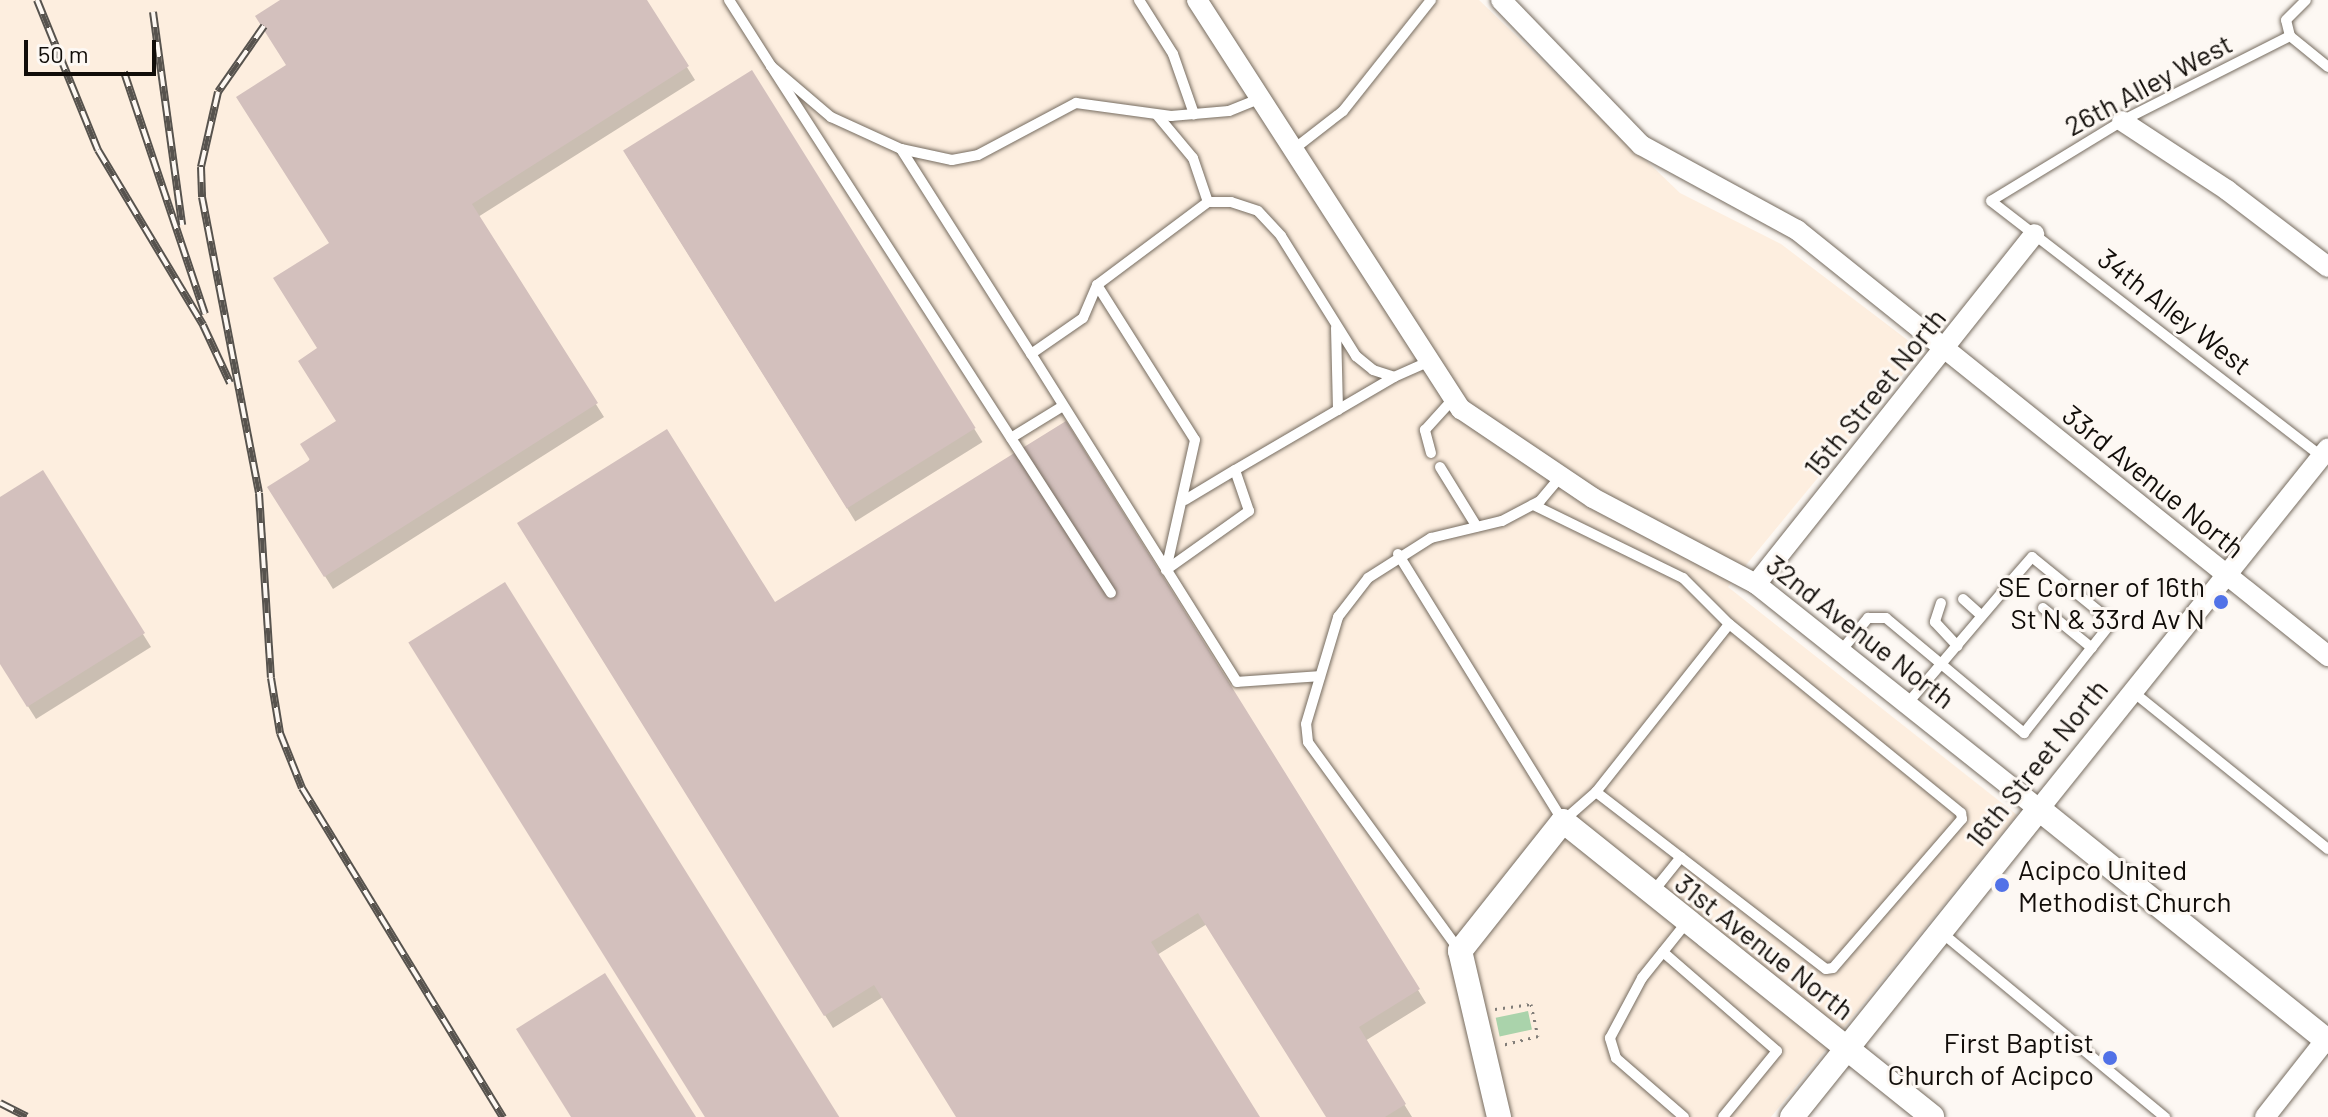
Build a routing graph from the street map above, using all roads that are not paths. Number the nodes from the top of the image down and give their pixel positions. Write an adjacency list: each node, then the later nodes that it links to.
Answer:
1 (729, 0): 8 (lane)
2 (1139, 0): 12 (lane)
3 (1197, 0): 10 (street, 32nd Avenue North)
4 (1431, 0): 15 (lane)
5 (1501, 0): 22 (street, 33rd Avenue North)
6 (2306, 0): 7 (lane)
7 (2290, 36): 9 (lane); 13 (lane, 26th Alley West)
8 (771, 66): 14 (lane); 29 (lane)
9 (2328, 67)
10 (1261, 98): 12 (lane); 15 (street, 32nd Avenue North)
11 (1156, 114): 12 (lane); 14 (lane); 17 (lane)
12 (1194, 114)
13 (2122, 121): 16 (lane, 26th Alley West); 19 (street)
14 (901, 149): 23 (lane)
15 (1294, 149): 24 (street, 32nd Avenue North)
16 (1991, 201): 18 (lane, 34th Alley West)
17 (1208, 202): 20 (lane); 21 (lane)
18 (2034, 234): 22 (street, 15th Street North); 31 (lane, 34th Alley West)
19 (2328, 267)
20 (1097, 285): 23 (lane); 35 (lane)
21 (1335, 322): 25 (lane); 28 (lane)
22 (1945, 349): 40 (street, 33rd Avenue North); 41 (street, 15th Street North)
23 (1031, 354): 27 (lane)
24 (1428, 362): 25 (lane); 26 (street, 32nd Avenue North)
25 (1394, 377): 28 (lane)
26 (1454, 398): 30 (lane); 34 (street, 32nd Avenue North)
27 (1063, 406): 29 (lane); 39 (lane)
28 (1338, 410): 33 (lane)
29 (1011, 438): 42 (lane)
30 (1431, 453)
31 (2326, 455): 40 (street, 16th Street North)
32 (1440, 467): 37 (lane)
33 (1235, 470): 35 (lane); 39 (lane)
34 (1561, 476): 36 (lane); 41 (street, 32nd Avenue North)
35 (1185, 500): 39 (lane)
36 (1533, 505): 37 (lane); 47 (lane)
37 (1477, 527): 38 (lane)
38 (1398, 554): 53 (lane); 58 (lane)
39 (1166, 570): 53 (lane)
40 (2225, 574): 51 (street, 33rd Avenue North); 54 (street, 16th Street North)
41 (1756, 584): 50 (street, 32nd Avenue North)
42 (1111, 593)
43 (1963, 599): 46 (lane)
44 (1941, 603): 48 (lane)
45 (2043, 608): 49 (lane)
46 (1982, 616): 48 (lane); 49 (lane)
47 (1729, 624): 56 (lane); 60 (lane)
48 (1957, 646): 52 (lane)
49 (2092, 648): 52 (lane)
50 (1841, 651): 52 (lane); 55 (street, 32nd Avenue North)
51 (2328, 656)
52 (1942, 663): 55 (lane)
53 (1320, 676): 64 (lane)
54 (2132, 691): 57 (street, 16th Street North); 59 (lane)
55 (1907, 704): 57 (street, 32nd Avenue North)
56 (1596, 792): 58 (lane); 60 (lane)
57 (2039, 809): 63 (street, 16th Street North); 66 (street, 32nd Avenue North)
58 (1563, 821): 61 (street, 31st Avenue North); 64 (street)
59 (2328, 849)
60 (1681, 857): 61 (lane)
61 (1651, 895): 62 (street, 31st Avenue North)
62 (1686, 923): 65 (lane); 67 (street, 31st Avenue North)
63 (1940, 930): 67 (street, 16th Street North); 73 (lane)
64 (1460, 951): 68 (street)
65 (1663, 952): 69 (lane); 70 (lane)
66 (2327, 1039): 74 (street)
67 (1847, 1047): 71 (street, 16th Street North); 72 (street, 31st Avenue North)
68 (1499, 1117)
69 (1684, 1117)
70 (1723, 1117)
71 (1792, 1117)
72 (1932, 1117)
73 (2165, 1117)
74 (2265, 1117)

